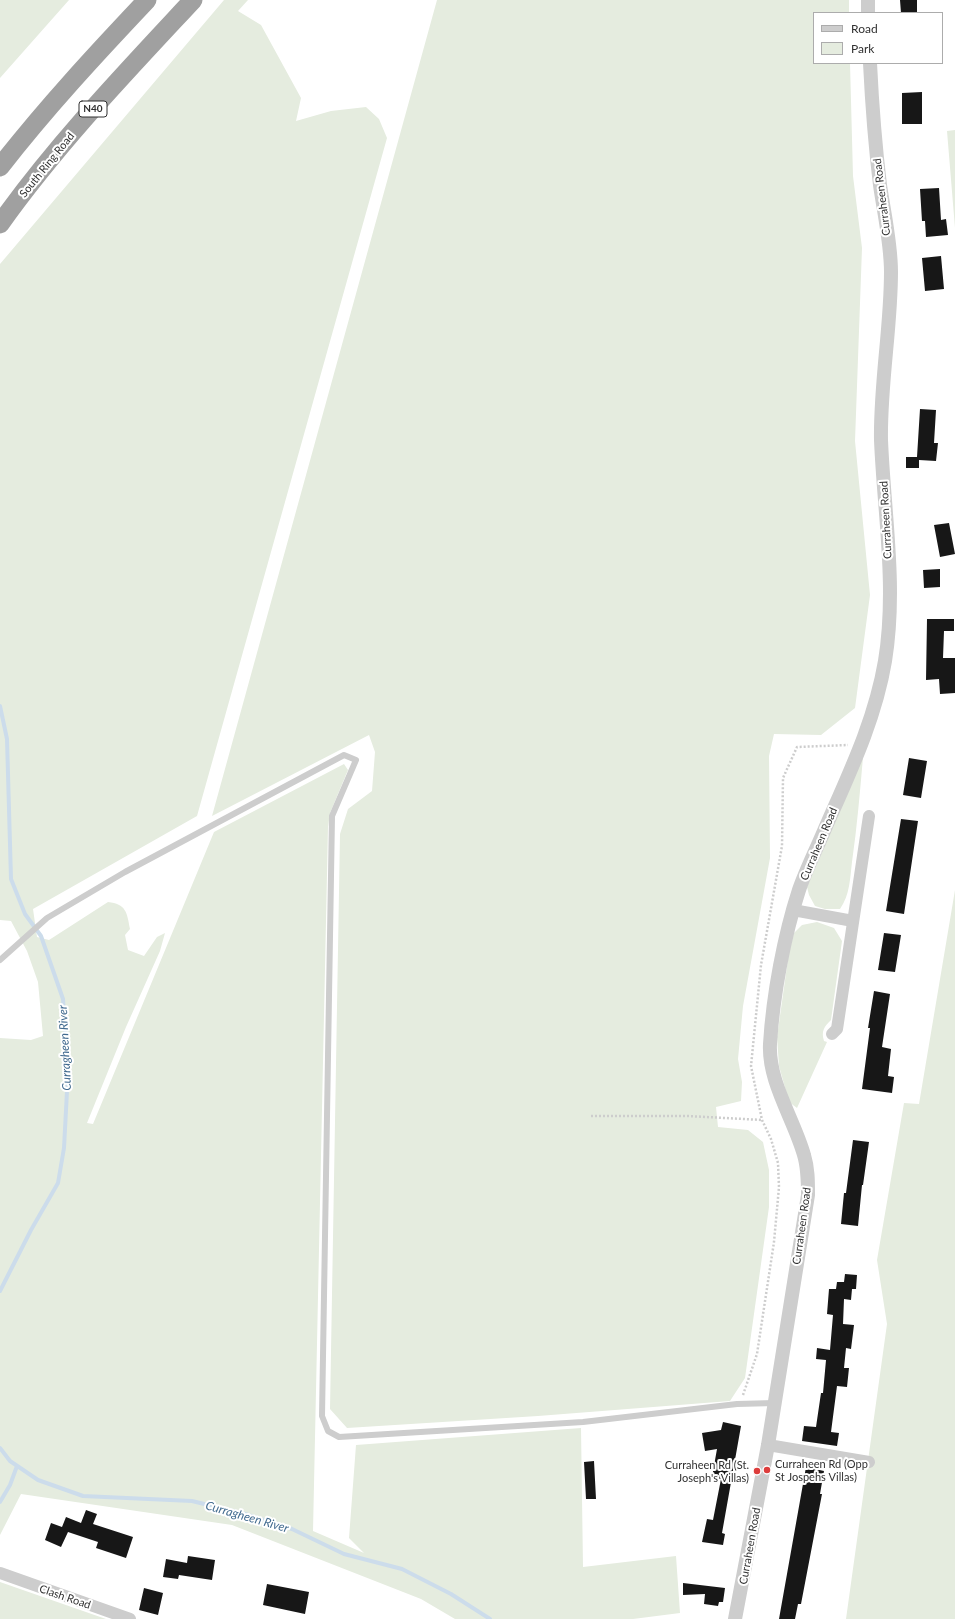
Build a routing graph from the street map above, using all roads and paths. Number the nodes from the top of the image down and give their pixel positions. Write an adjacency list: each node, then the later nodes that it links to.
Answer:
1 (147, 0): 6 (highway)
2 (193, 0): 7 (highway, South Ring Road / N40)
3 (868, 0): 4 (street)
4 (868, 12)
5 (870, 64): 9 (street, Curraheen Road)
6 (0, 167)
7 (0, 224)
8 (869, 816): 10 (street)
9 (793, 910): 10 (street); 15 (street, Curraheen Road)
10 (853, 921): 12 (street)
11 (0, 960): 15 (lane)
12 (832, 1034)
13 (591, 1116): 14 (path)
14 (762, 1120)
15 (775, 1404): 16 (street, Curraheen Road)
16 (768, 1445): 17 (street); 20 (street, Curraheen Road)
17 (869, 1462)
18 (0, 1573): 19 (street, Clash Road)
19 (130, 1619)
20 (735, 1619)

